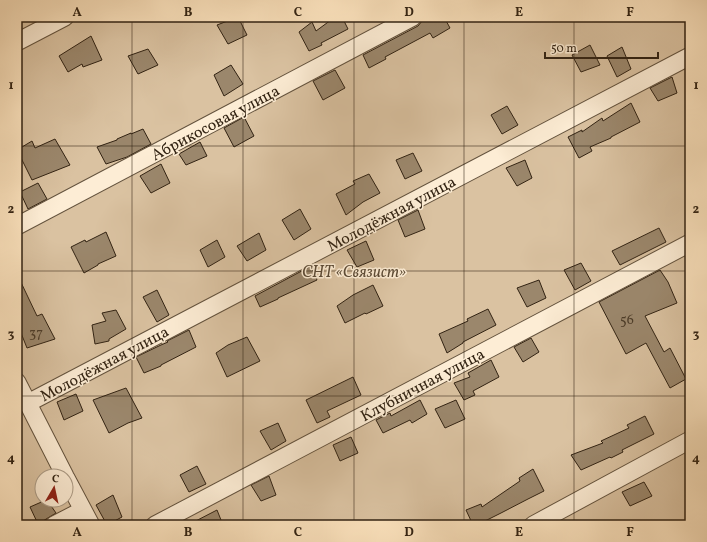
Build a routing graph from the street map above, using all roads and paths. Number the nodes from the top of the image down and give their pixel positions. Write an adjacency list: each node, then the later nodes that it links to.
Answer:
1 (65, 17): 3 (street)
2 (413, 17): 5 (street, Абрикосовая улица)
3 (17, 42)
4 (690, 56): 8 (street, Молодёжная улица)
5 (17, 226)
6 (690, 243): 14 (street, Клубничная улица)
7 (17, 382): 8 (street)
8 (28, 403): 10 (street)
9 (690, 440): 15 (street)
10 (61, 468)
11 (74, 493): 12 (street)
12 (87, 518): 13 (street)
13 (54, 525)
14 (155, 525)
15 (533, 525)

